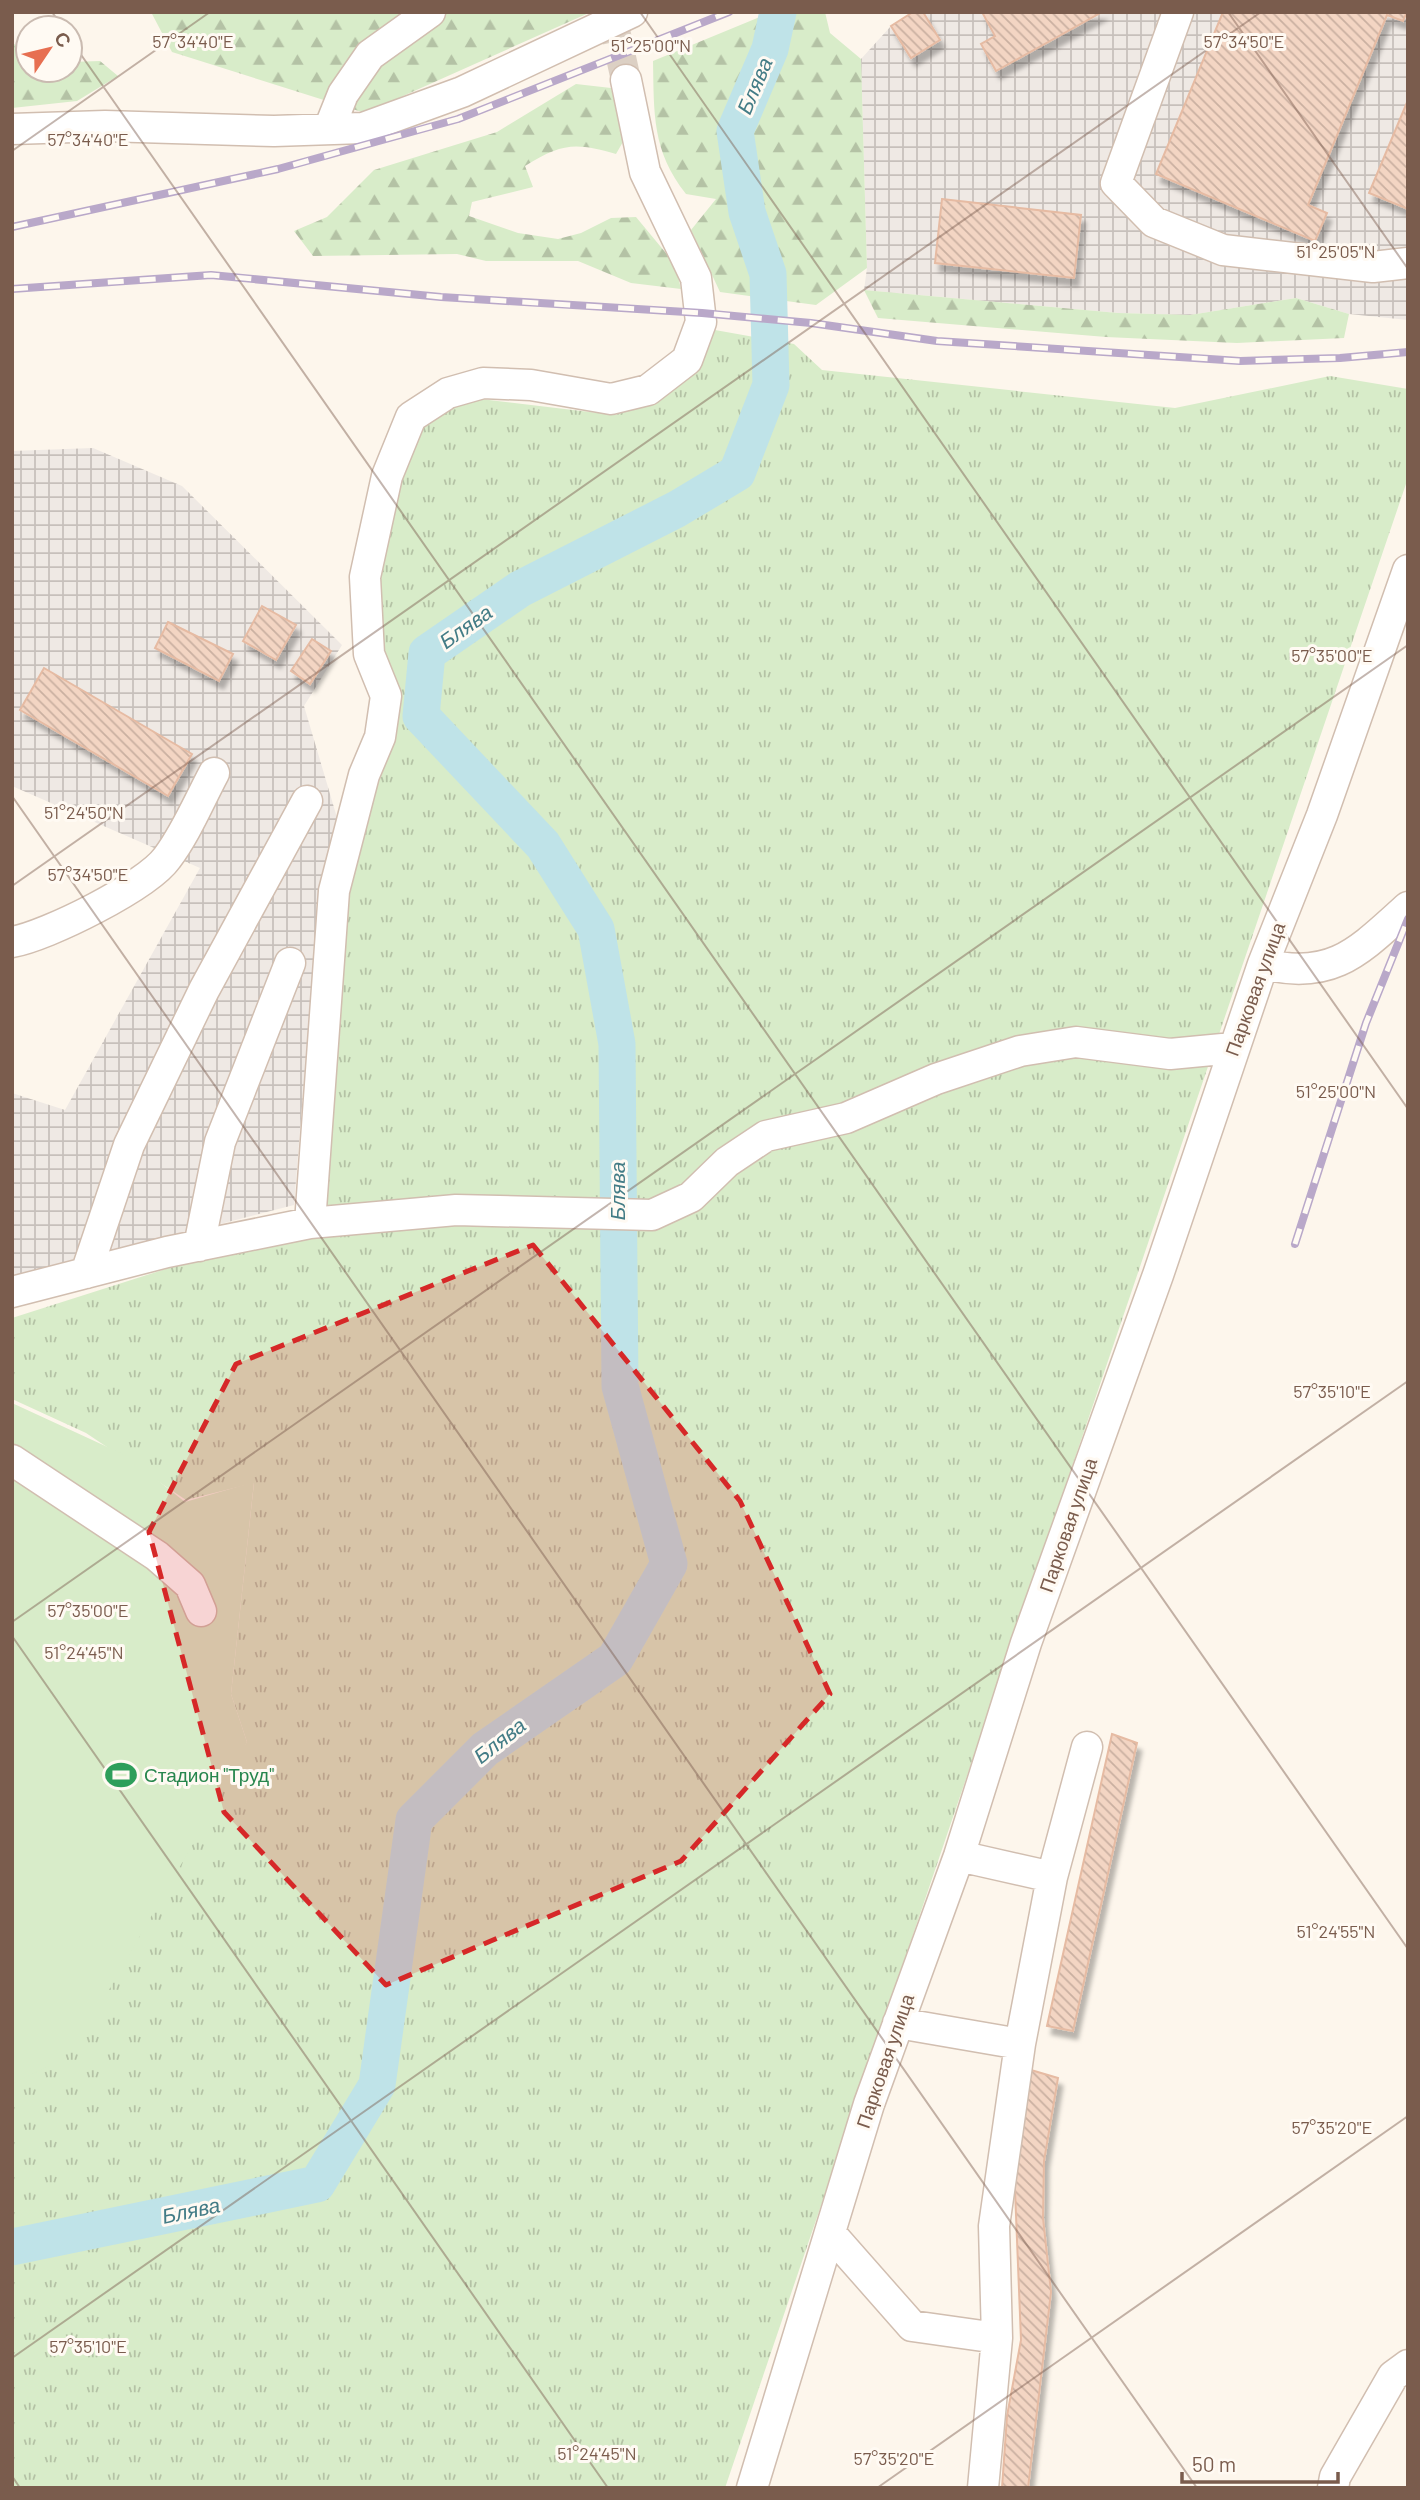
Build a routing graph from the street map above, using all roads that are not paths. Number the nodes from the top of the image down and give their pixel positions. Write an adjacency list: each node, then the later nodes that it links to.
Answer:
1 (430, 12): 6 (street)
2 (632, 12): 6 (street)
3 (1178, 12): 7 (street)
4 (626, 80): 16 (street)
5 (12, 129): 6 (street)
6 (329, 129)
7 (1408, 263)
8 (1408, 569): 14 (street, Парковая улица)
9 (214, 773): 12 (street)
10 (307, 802): 18 (street)
11 (1408, 907): 14 (street)
12 (12, 942)
13 (290, 963): 17 (street)
14 (1263, 964): 15 (street, Парковая улица)
15 (1233, 1048): 16 (street); 23 (street, Парковая улица)
16 (310, 1223): 17 (street)
17 (199, 1246): 18 (street)
18 (86, 1273): 19 (street)
19 (12, 1292)
20 (12, 1460): 21 (street)
21 (201, 1611)
22 (1087, 1747): 24 (street)
23 (959, 1856): 24 (street); 25 (street, Парковая улица)
24 (1052, 1877): 26 (street)
25 (898, 2023): 26 (street); 27 (street, Парковая улица)
26 (1020, 2044): 28 (street)
27 (830, 2233): 28 (street); 30 (street, Парковая улица)
28 (997, 2338): 31 (street)
29 (1408, 2365): 32 (street)
30 (752, 2488)
31 (983, 2488)
32 (1333, 2488)

